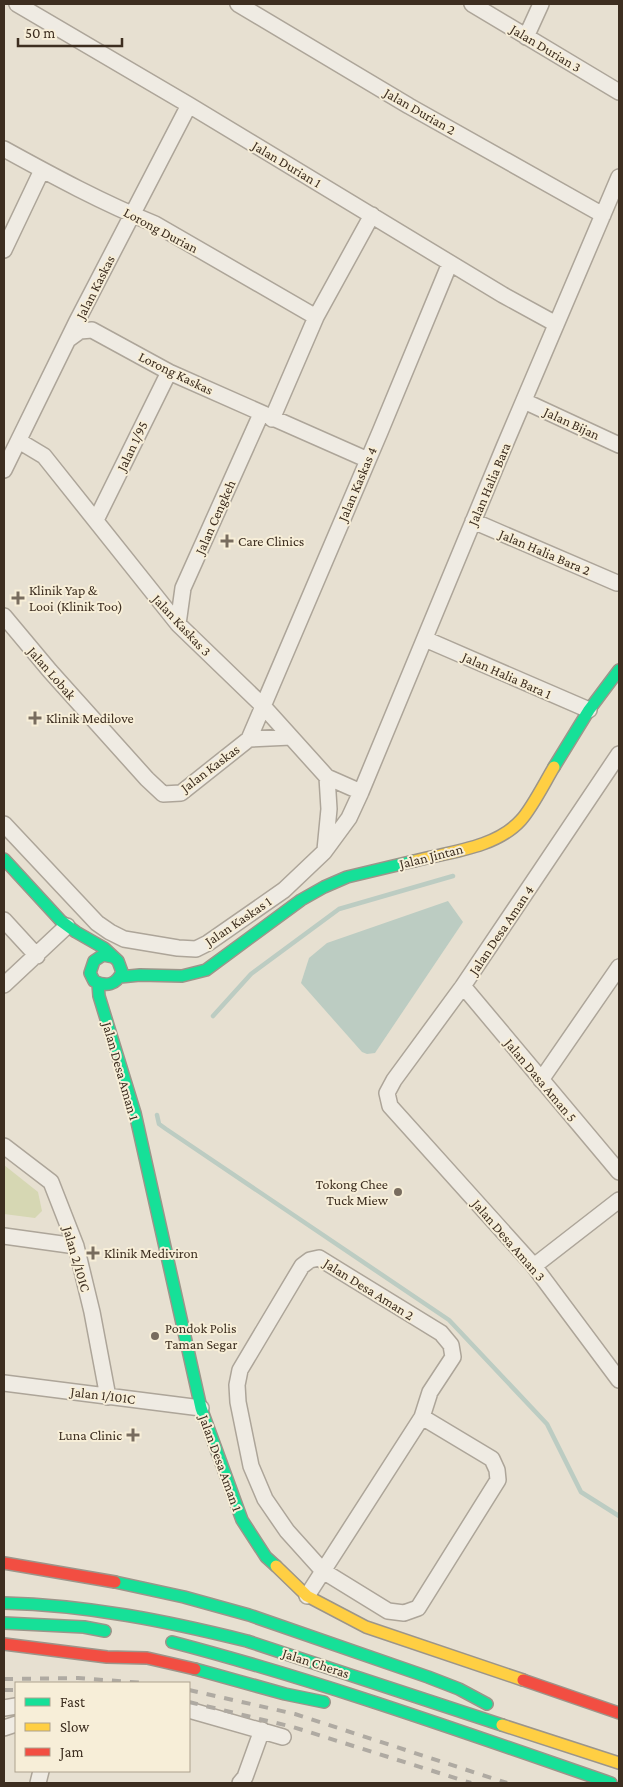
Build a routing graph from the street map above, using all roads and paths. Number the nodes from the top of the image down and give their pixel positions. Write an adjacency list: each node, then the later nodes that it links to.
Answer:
1 (17, 4): 7 (street, Jalan Durian 1)
2 (238, 4): 13 (street, Jalan Durian 2)
3 (472, 4): 5 (street, Jalan Durian 3)
4 (541, 4): 5 (street)
5 (526, 36): 6 (street, Jalan Durian 3)
6 (619, 92)
7 (189, 105): 11 (street, Jalan Kaskas); 12 (street, Jalan Durian 1)
8 (4, 149): 9 (street, Lorong Durian)
9 (42, 170): 11 (street, Lorong Durian); 14 (street)
10 (619, 177): 13 (street, Jalan Halia Bara)
11 (132, 214): 17 (street, Jalan Kaskas); 18 (street, Lorong Durian)
12 (372, 215): 16 (street, Jalan Durian 1); 18 (street, Jalan Cengkeh)
13 (604, 215): 19 (street, Jalan Halia Bara)
14 (10, 220): 15 (street)
15 (4, 250)
16 (450, 263): 19 (street, Jalan Durian 1); 27 (street, Jalan Kaskas 4)
17 (86, 305): 20 (street); 21 (street, Jalan Kaskas)
18 (316, 318): 24 (street, Jalan Cengkeh)
19 (556, 324): 23 (street, Jalan Halia Bara)
20 (92, 330): 21 (street); 22 (street, Lorong Kaskas)
21 (69, 339): 25 (street, Jalan Kaskas)
22 (169, 372): 24 (street, Lorong Kaskas); 29 (street, Jalan 1/95)
23 (524, 401): 26 (street, Jalan Bijan); 30 (street, Jalan Halia Bara)
24 (266, 416): 27 (street, Lorong Kaskas); 33 (street, Jalan Cengkeh)
25 (19, 441): 28 (street, Jalan Kaskas); 29 (street, Jalan Kaskas 3)
26 (619, 445)
27 (368, 460): 36 (street, Jalan Kaskas 4)
28 (4, 470)
29 (96, 520): 33 (street, Jalan Kaskas 3)
30 (473, 521): 31 (street, Jalan Halia Bara 2); 34 (street, Jalan Halia Bara)
31 (617, 583)
32 (4, 616): 43 (street, Jalan Lobak)
33 (178, 624): 36 (street, Jalan Kaskas 3)
34 (425, 639): 37 (street, Jalan Halia Bara 1); 42 (street, Jalan Halia Bara)
35 (619, 670): 37 (main road, Jalan Jintan)
36 (263, 706): 38 (street, Jalan Kaskas 3); 39 (street, Jalan Kaskas)
37 (589, 710): 53 (main road, Jalan Jintan)
38 (291, 737): 39 (street); 41 (street, Jalan Kaskas 3)
39 (248, 739): 43 (street, Jalan Kaskas)
40 (619, 754): 57 (street, Jalan Desa Aman 4)
41 (327, 777): 42 (street, Jalan Kaskas 3); 45 (street)
42 (361, 792): 45 (street, Jalan Kaskas 1)
43 (163, 794)
44 (4, 824): 45 (street, Jalan Kaskas 1)
45 (324, 852)
46 (4, 859): 48 (main road)
47 (4, 920): 49 (street)
48 (67, 926): 49 (street); 50 (main road); 52 (main road)
49 (37, 956): 56 (street)
50 (115, 958): 52 (main road); 53 (main road); 54 (main road)
51 (619, 966): 58 (street)
52 (90, 971): 55 (main road)
53 (184, 976): 54 (main road, Jalan Jintan)
54 (120, 977): 55 (main road)
55 (98, 984): 69 (main road, Jalan Desa Aman 1)
56 (4, 985)
57 (463, 986): 58 (street, Jalan Dasa Aman 5); 59 (street, Jalan Desa Aman 4)
58 (541, 1080): 61 (street, Jalan Dasa Aman 5)
59 (390, 1106): 65 (street, Jalan Desa Aman 3)
60 (4, 1146): 64 (street, Jalan 2/101C)
61 (619, 1172)
62 (619, 1200): 65 (street)
63 (4, 1236): 64 (street)
64 (76, 1246): 68 (street, Jalan 2/101C)
65 (534, 1266): 66 (street, Jalan Desa Aman 3)
66 (617, 1372)
67 (4, 1383): 68 (street, Jalan 1/101C)
68 (108, 1396): 69 (street, Jalan 1/101C)
69 (201, 1408): 75 (main road, Jalan Desa Aman 1)
70 (422, 1417): 73 (street, Jalan Desa Aman 2); 73 (street); 73 (street, Jalan Desa Aman 2)
71 (4, 1554): 74 (main road)
72 (4, 1563): 74 (main road)
73 (323, 1571): 75 (street, Jalan Desa Aman 2)
74 (71, 1574): 86 (main road)
75 (307, 1596): 85 (main road, Jalan Desa Aman 1)
76 (4, 1603): 86 (main road, Jalan Cheras)
77 (4, 1623): 78 (main road)
78 (112, 1632)
79 (158, 1640): 83 (main road, Jalan Cheras)
80 (4, 1644): 81 (main road)
81 (41, 1648): 82 (main road); 83 (main road)
82 (4, 1654)
83 (359, 1696): 91 (main road, Jalan Cheras)
84 (190, 1710): 87 (street)
85 (619, 1712)
86 (512, 1727): 89 (main road, Jalan Cheras)
87 (262, 1730): 88 (street); 90 (street)
88 (284, 1737)
89 (619, 1763)
90 (240, 1783)
91 (611, 1783)

